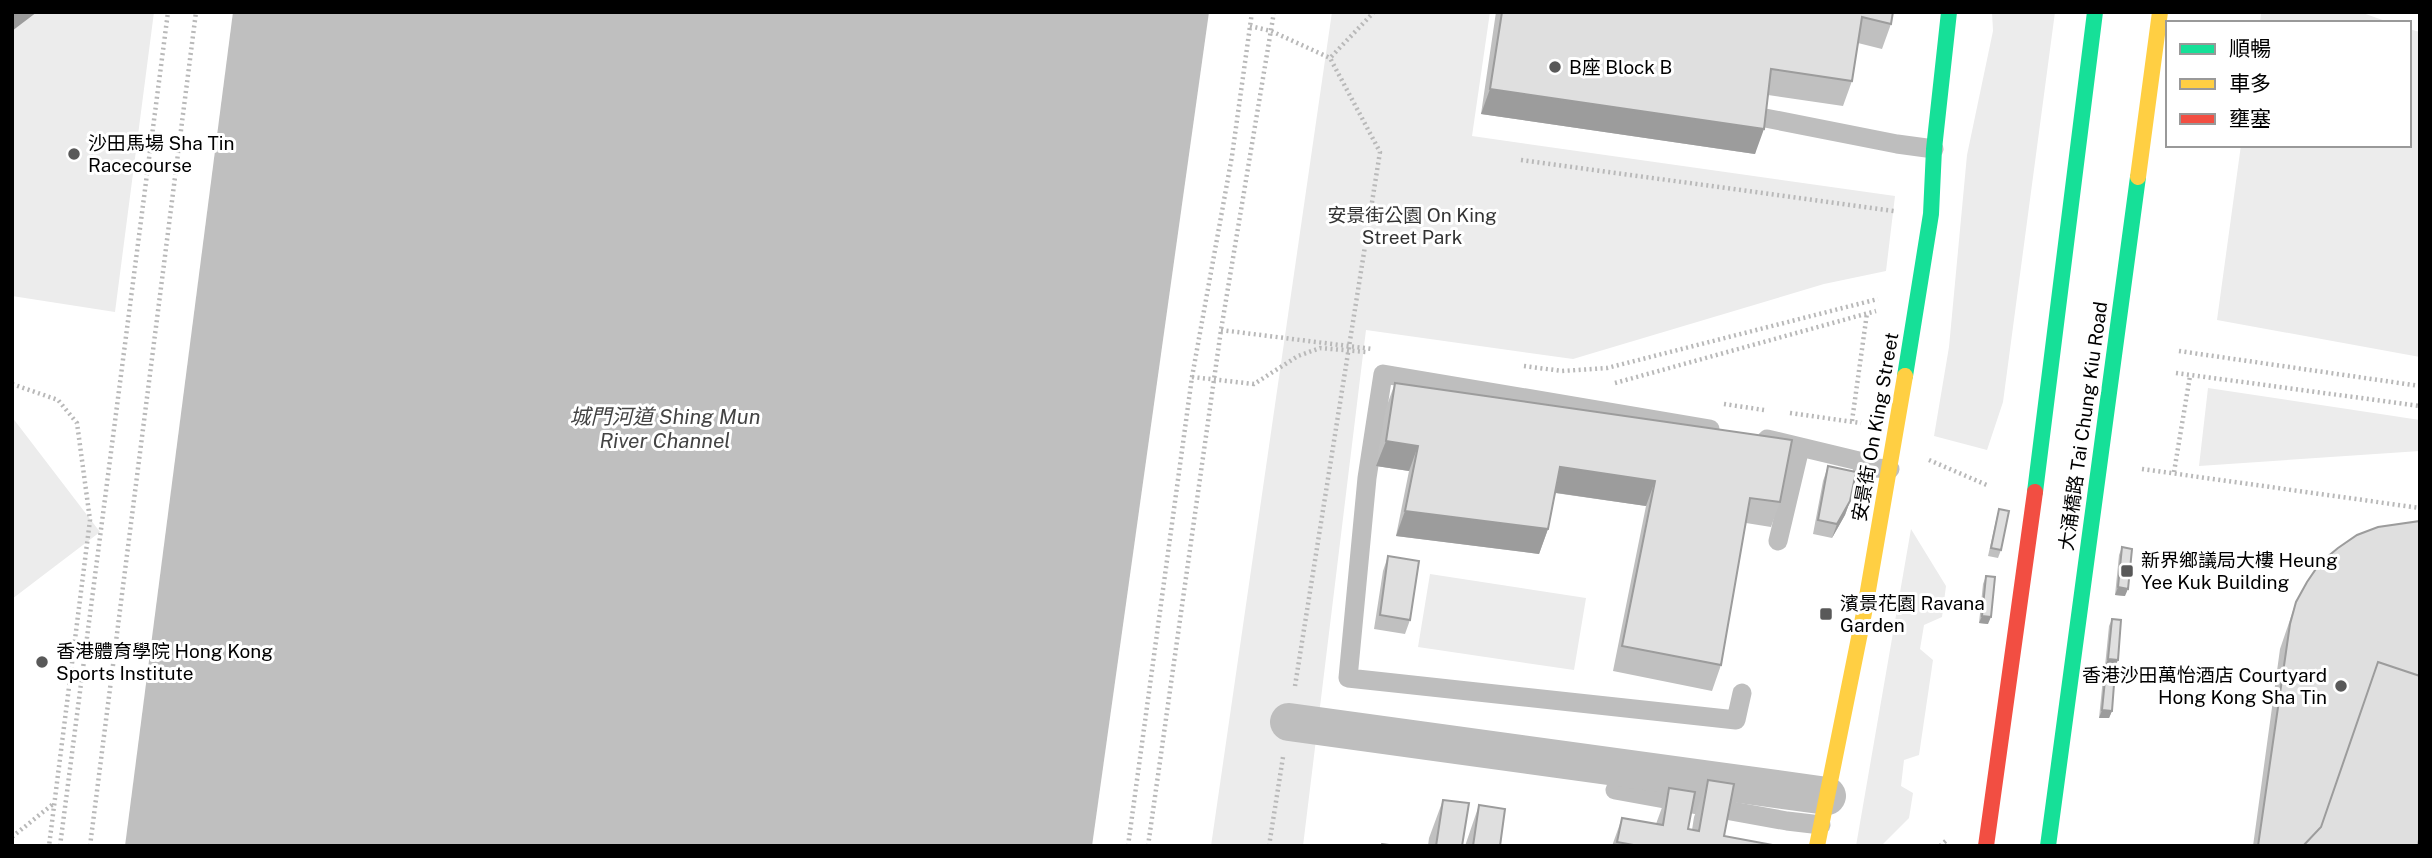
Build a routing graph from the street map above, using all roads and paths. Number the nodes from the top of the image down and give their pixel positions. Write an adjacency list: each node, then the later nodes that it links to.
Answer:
1 (168, 12): 47 (path)
2 (196, 12): 48 (path)
3 (1252, 12): 9 (path)
4 (1274, 12): 10 (path)
5 (1374, 12): 11 (path)
6 (1949, 12): 13 (main road, 安景街 On King Street)
7 (2095, 12): 54 (main road, 大涌橋路 Tai Chung Kiu Road)
8 (2160, 12): 55 (main road, 大涌橋路 Tai Chung Kiu Road)
9 (1250, 26): 10 (path); 49 (path)
10 (1271, 31): 11 (path); 19 (path)
11 (1330, 58): 20 (path)
12 (1760, 117): 13 (lane)
13 (1934, 149): 33 (main road, 安景街 On King Street)
14 (1521, 160): 15 (path)
15 (1898, 213)
16 (1878, 299): 23 (path)
17 (1876, 311): 18 (path)
18 (1867, 313): 27 (path); 30 (path)
19 (1220, 330): 20 (path); 50 (path)
20 (1349, 346): 21 (path); 40 (path)
21 (1376, 349)
22 (2179, 351): 28 (path)
23 (1522, 366)
24 (2176, 373): 25 (path)
25 (2190, 376): 29 (path); 35 (path)
26 (12, 384): 42 (path)
27 (1611, 384)
28 (2420, 386)
29 (2420, 407)
30 (1852, 421)
31 (1800, 448): 33 (lane); 38 (lane); 39 (lane)
32 (1921, 457): 36 (path)
33 (1890, 469): 43 (main road, 安景街 On King Street)
34 (2142, 469): 35 (path)
35 (2174, 472): 37 (path)
36 (1989, 486)
37 (2420, 509)
38 (1778, 541)
39 (1742, 692)
40 (1289, 722): 43 (street); 51 (path)
41 (1615, 790): 43 (lane)
42 (54, 803): 44 (path); 46 (path)
43 (1824, 810): 52 (main road, 安景街 On King Street)
44 (12, 837)
45 (1948, 839): 53 (path)
46 (49, 846)
47 (60, 846)
48 (90, 846)
49 (1128, 846)
50 (1147, 846)
51 (1269, 846)
52 (1817, 846)
53 (1940, 846)
54 (1986, 846)
55 (2048, 846)

